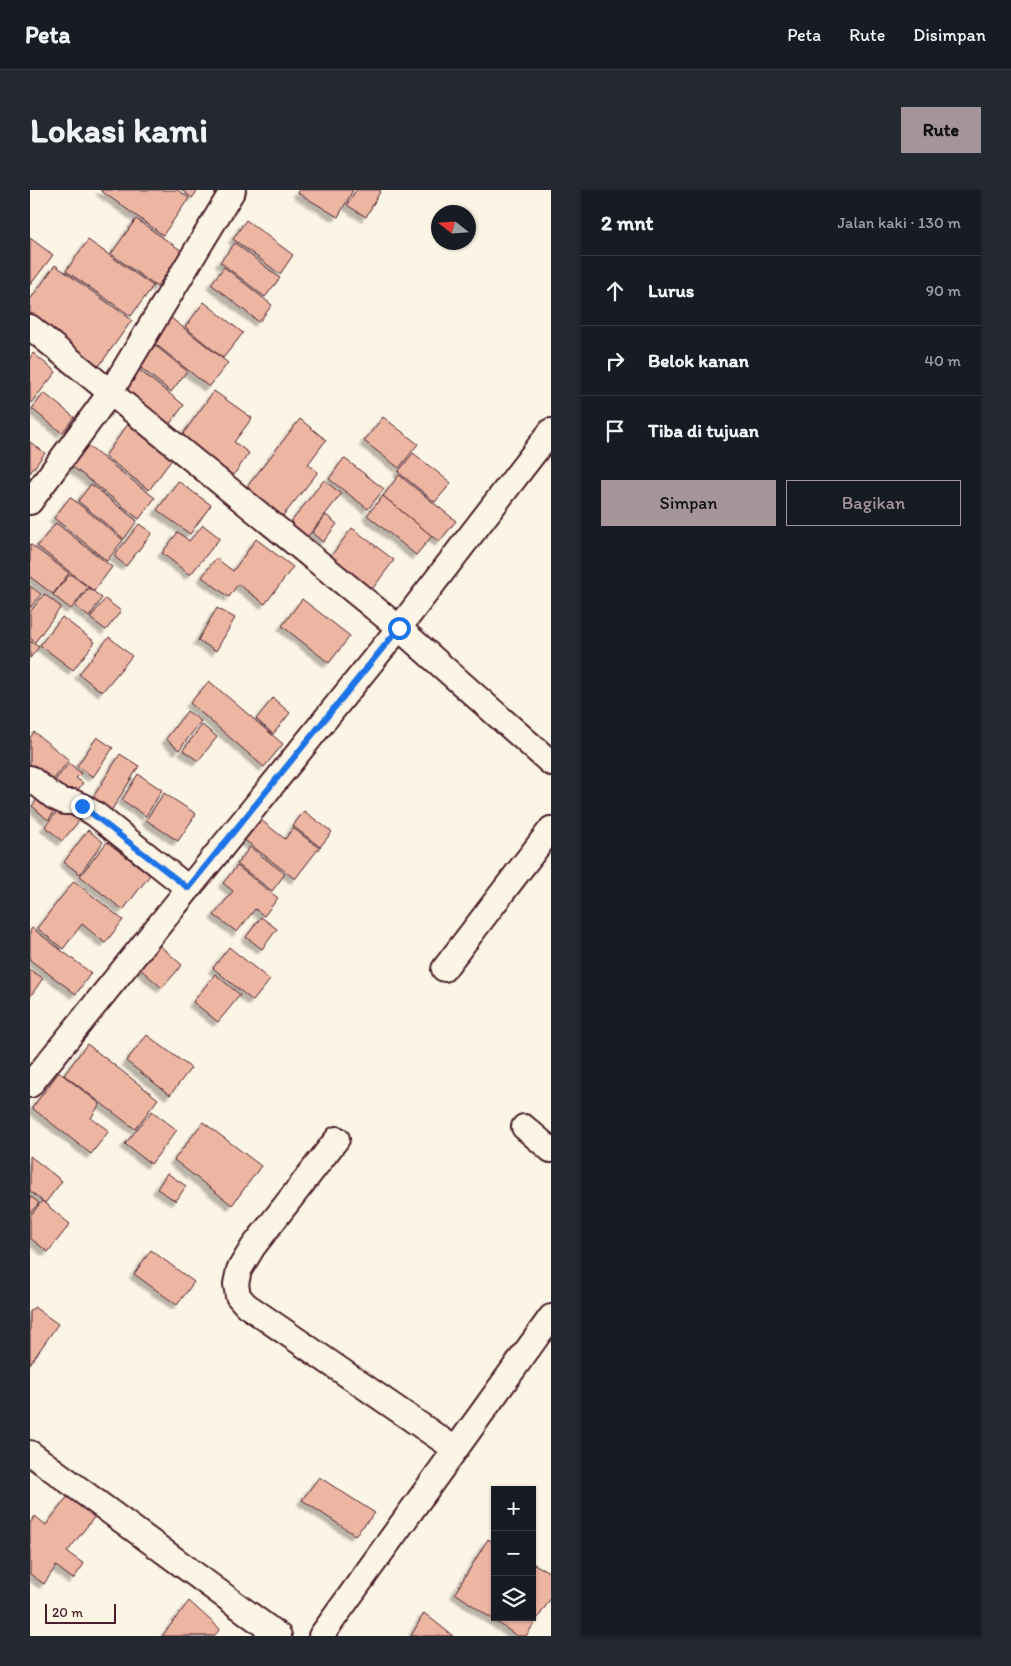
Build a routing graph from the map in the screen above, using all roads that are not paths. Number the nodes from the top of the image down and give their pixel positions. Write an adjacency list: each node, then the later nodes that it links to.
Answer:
1 (233, 190): 3 (street)
2 (30, 327): 3 (street)
3 (110, 393): 5 (street); 6 (street)
4 (551, 431): 6 (street)
5 (30, 502)
6 (399, 628): 7 (street); 10 (street)
7 (551, 763)
8 (30, 778): 10 (street)
9 (551, 829): 11 (street)
10 (188, 888): 12 (street)
11 (444, 969)
12 (30, 1085)
13 (524, 1127): 15 (street)
14 (336, 1139): 17 (street)
15 (551, 1150)
16 (551, 1317): 17 (street)
17 (456, 1449): 20 (street)
18 (30, 1453): 19 (street)
19 (278, 1636)
20 (321, 1636)

